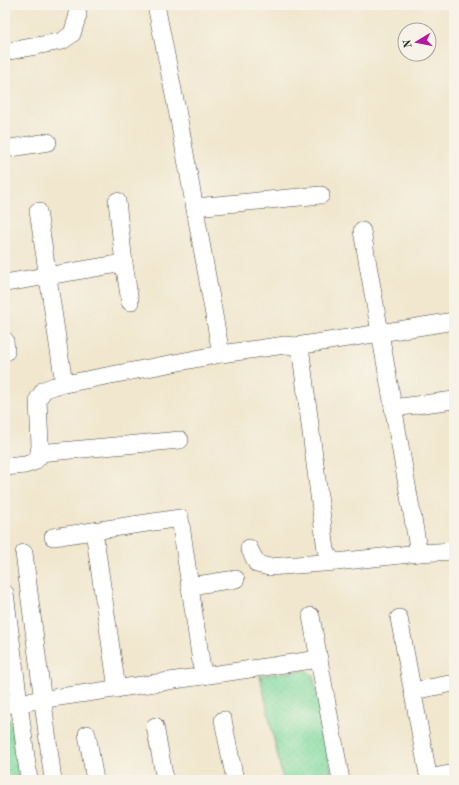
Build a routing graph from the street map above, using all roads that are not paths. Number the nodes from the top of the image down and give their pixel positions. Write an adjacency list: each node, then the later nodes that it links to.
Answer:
1 (76, 5): 3 (street)
2 (156, 5): 8 (street)
3 (5, 52)
4 (48, 142): 5 (street)
5 (5, 149)
6 (321, 195): 8 (street)
7 (117, 201): 11 (street)
8 (195, 207): 18 (street)
9 (38, 211): 12 (street)
10 (362, 231): 16 (street)
11 (124, 264): 12 (street); 14 (street)
12 (48, 276): 13 (street); 19 (street)
13 (5, 283)
14 (130, 302)
15 (454, 321): 16 (street)
16 (380, 333): 17 (street); 21 (street)
17 (296, 346): 18 (street); 31 (street)
18 (221, 354): 19 (street)
19 (64, 384): 23 (street)
20 (454, 400): 21 (street)
21 (394, 408): 30 (street)
22 (180, 440): 23 (street)
23 (39, 453): 24 (street)
24 (5, 467)
25 (94, 531): 26 (street); 33 (street); 41 (street)
26 (53, 537)
27 (249, 548): 31 (street)
28 (454, 551): 30 (street)
29 (24, 553): 43 (street)
30 (419, 553): 31 (street)
31 (336, 562)
32 (236, 579): 33 (street)
33 (190, 586): 39 (street)
34 (5, 593): 37 (street)
35 (311, 616): 38 (street)
36 (399, 618): 42 (street)
37 (8, 636): 44 (street)
38 (319, 659): 39 (street); 55 (street)
39 (203, 676): 41 (street)
40 (449, 684): 42 (street)
41 (117, 689): 43 (street)
42 (413, 691): 49 (street)
43 (42, 700): 44 (street); 51 (street)
44 (12, 704): 50 (street)
45 (223, 720): 54 (street)
46 (155, 726): 53 (street)
47 (87, 734): 52 (street)
48 (454, 773): 49 (street)
49 (429, 779)
50 (29, 780)
51 (53, 780)
52 (95, 780)
53 (165, 780)
54 (235, 780)
55 (341, 780)

